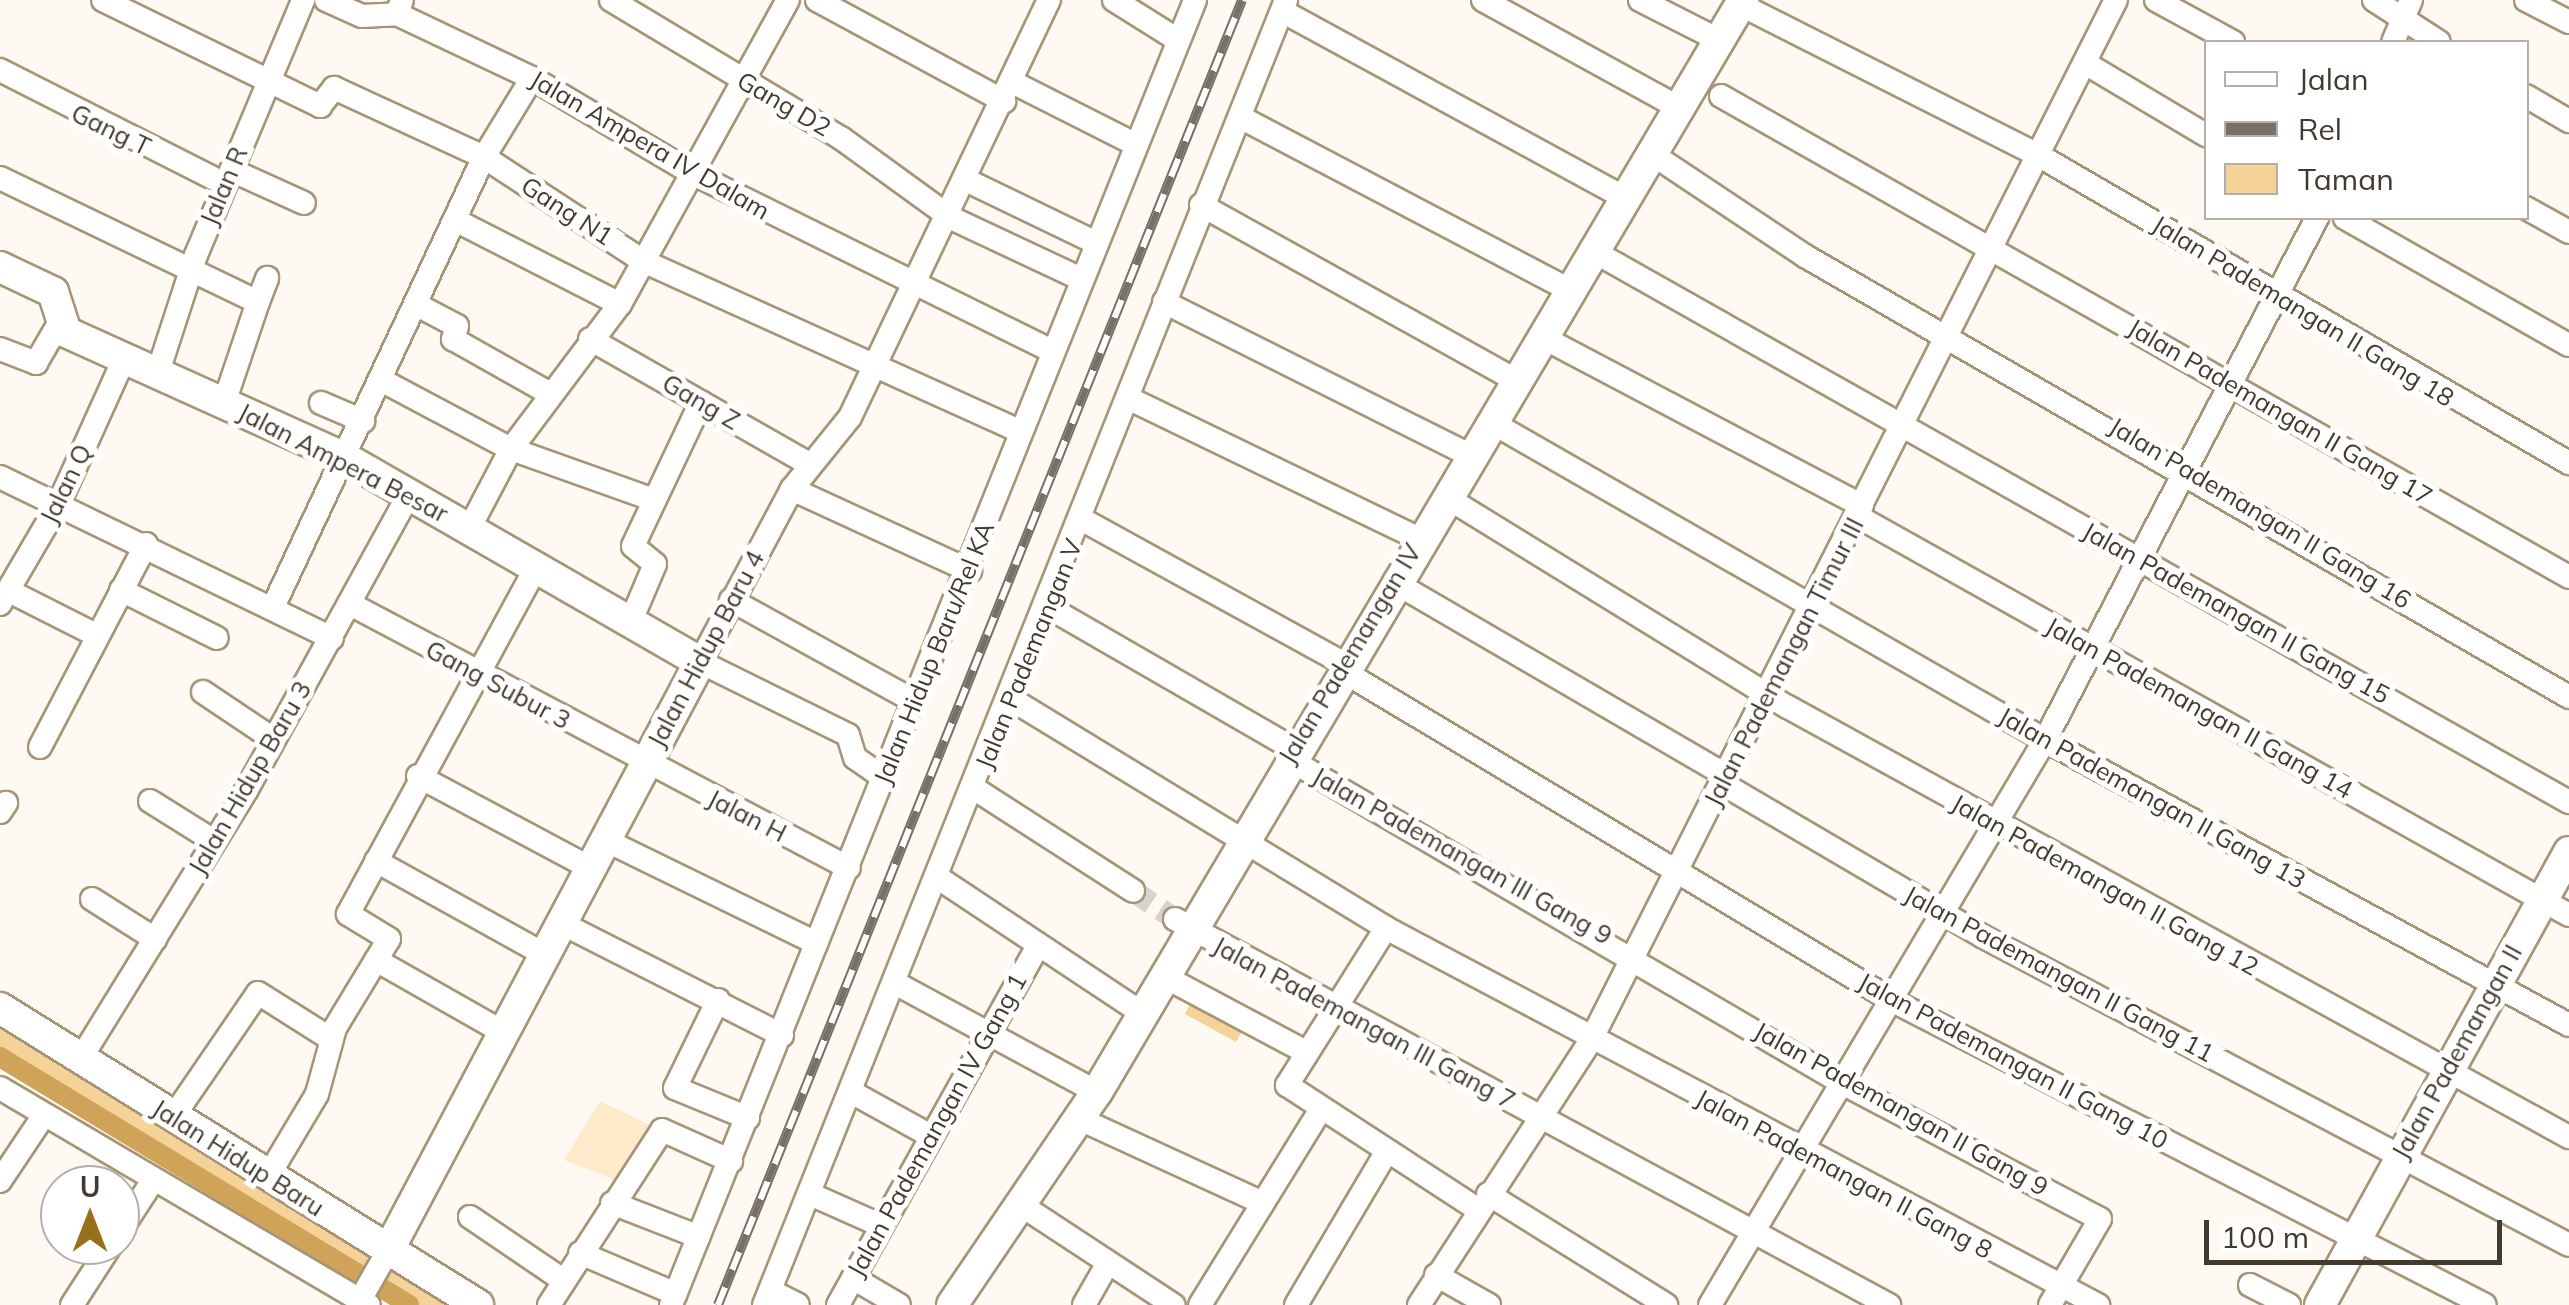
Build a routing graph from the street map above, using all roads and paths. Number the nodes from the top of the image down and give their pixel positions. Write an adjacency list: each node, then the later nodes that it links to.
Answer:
1 (103, 0): 29 (street)
2 (303, 0): 29 (street, Jalan R)
3 (326, 0): 18 (street)
4 (611, 0): 30 (street, Gang D2)
5 (788, 0): 30 (street)
6 (818, 0): 31 (street)
7 (1049, 0): 31 (street, Jalan Hidup Baru 4)
8 (1114, 0): 21 (street)
9 (1194, 0): 21 (street, Jalan Hidup Baru/Rel KA)
10 (1483, 0): 34 (street)
11 (1640, 0): 22 (street)
12 (2116, 0): 26 (street, Jalan Pademangan Timur III)
13 (2156, 0): 23 (street)
14 (2374, 0): 19 (street)
15 (2526, 0): 20 (street)
16 (1742, 2): 22 (street, Jalan Pademangan IV); 40 (street, Jalan Pademangan II Gang 18)
17 (1284, 6): 35 (street, Jalan Pademangan V); 46 (street)
18 (400, 7): 28 (street, Jalan Ampera IV Dalam)
19 (2407, 9): 24 (street); 25 (street)
20 (2569, 22)
21 (1178, 40): 38 (street, Jalan Hidup Baru/Rel KA)
22 (1719, 40): 34 (street, Jalan Pademangan IV)
23 (2229, 40)
24 (2394, 40)
25 (2437, 40)
26 (2084, 62): 37 (street); 40 (street, Jalan Pademangan Timur III)
27 (0, 70): 43 (street, Gang T)
28 (532, 78): 41 (street); 42 (street, Jalan Ampera IV Dalam)
29 (268, 80): 41 (street, Gang N1); 43 (street, Jalan R)
30 (746, 82): 42 (street); 50 (street, Gang D2)
31 (1009, 92): 38 (street); 45 (street, Jalan Hidup Baru 4)
32 (1721, 96): 56 (street, Jalan Pademangan II Gang 17)
33 (2529, 98): 36 (street)
34 (1678, 107): 39 (street, Jalan Pademangan IV)
35 (1240, 117): 48 (street, Jalan Pademangan V); 64 (street)
36 (2569, 121)
37 (2204, 134)
38 (1133, 143): 55 (street, Jalan Hidup Baru/Rel KA)
39 (1652, 154): 46 (street, Jalan Pademangan IV); 71 (street, Jalan Pademangan II Gang 16)
40 (2038, 155): 56 (street, Jalan Pademangan Timur III); 65 (street, Jalan Pademangan II Gang 18)
41 (484, 157): 53 (street); 58 (street, Gang N1)
42 (692, 173): 58 (street); 63 (street, Jalan Ampera IV Dalam)
43 (228, 177): 47 (street, Gang T); 60 (street, Jalan R)
44 (0, 178): 60 (street)
45 (968, 181): 50 (street, Jalan Hidup Baru 4); 55 (street)
46 (1626, 198): 57 (street, Jalan Pademangan IV)
47 (304, 203)
48 (1202, 205): 67 (street, Jalan Pademangan V); 81 (street)
49 (2529, 210): 54 (street)
50 (951, 218): 62 (street, Gang D2); 63 (street, Jalan Hidup Baru 4)
51 (2316, 220): 65 (street)
52 (2349, 220): 74 (street)
53 (458, 221): 68 (street); 69 (street)
54 (2569, 232)
55 (1094, 242): 62 (street, Jalan Hidup Baru/Rel KA)
56 (1993, 246): 71 (street, Jalan Pademangan Timur III); 82 (street, Jalan Pademangan II Gang 17)
57 (1594, 251): 64 (street, Jalan Pademangan IV); 90 (street, Jalan Pademangan II Gang 15)
58 (644, 261): 68 (street); 78 (street, Gang N1)
59 (0, 267): 70 (street)
60 (189, 274): 66 (street); 79 (street, Jalan R)
61 (266, 278): 66 (street)
62 (1080, 278): 76 (street, Jalan Hidup Baru/Rel KA)
63 (914, 287): 76 (street, Jalan Ampera IV Dalam); 78 (street, Jalan Hidup Baru 4)
64 (1568, 288): 72 (street, Jalan Pademangan IV)
65 (2279, 297): 82 (street); 95 (street, Jalan Pademangan II Gang 18)
66 (258, 302): 86 (street)
67 (1164, 302): 84 (street, Jalan Pademangan V); 93 (street)
68 (620, 304): 73 (street)
69 (419, 306): 80 (street); 83 (street)
70 (58, 325): 75 (street); 77 (street, Jalan Ampera Besar)
71 (1949, 332): 90 (street, Jalan Pademangan Timur III); 97 (street, Jalan Pademangan II Gang 16)
72 (1540, 336): 81 (street, Jalan Pademangan IV); 104 (street, Jalan Pademangan II Gang 14)
73 (590, 339): 83 (street); 85 (street, Gang Z)
74 (2569, 345)
75 (0, 349)
76 (1050, 350): 91 (street, Jalan Hidup Baru/Rel KA)
77 (124, 359): 79 (street, Jalan Ampera Besar); 103 (street, Jalan Q)
78 (874, 369): 91 (street, Gang N1); 96 (street, Jalan Hidup Baru 4)
79 (157, 375): 86 (street, Jalan Ampera Besar)
80 (381, 380): 88 (street); 92 (street)
81 (1515, 380): 89 (street, Jalan Pademangan IV)
82 (2232, 387): 97 (street); 112 (street, Jalan Pademangan II Gang 17)
83 (549, 394): 92 (street)
84 (1130, 399): 105 (street, Jalan Pademangan V); 107 (street)
85 (701, 402): 96 (street, Gang Z); 102 (street)
86 (224, 403): 94 (street, Jalan Ampera Besar)
87 (321, 403): 88 (street)
88 (363, 421): 94 (street)
89 (1491, 422): 93 (street, Jalan Pademangan IV); 120 (street, Jalan Pademangan II Gang 13)
90 (1904, 422): 104 (street, Jalan Pademangan Timur III); 109 (street, Jalan Pademangan II Gang 15)
91 (1019, 431): 111 (street, Jalan Hidup Baru/Rel KA)
92 (511, 449): 102 (street); 106 (street)
93 (1471, 456): 101 (street, Jalan Pademangan IV)
94 (347, 459): 100 (street, Jalan Ampera Besar); 117 (street)
95 (2569, 464)
96 (811, 465): 99 (street, Jalan Hidup Baru 4)
97 (2190, 470): 109 (street); 131 (street, Jalan Pademangan II Gang 16)
98 (0, 478): 103 (street)
99 (792, 489): 111 (street); 116 (street, Jalan Hidup Baru 4)
100 (410, 492): 106 (street, Jalan Ampera Besar); 118 (street, Jalan Hidup Baru 3)
101 (1446, 496): 107 (street, Jalan Pademangan IV); 130 (street, Jalan Pademangan II Gang 12)
102 (654, 500): 121 (street)
103 (59, 503): 108 (street); 115 (street, Jalan Q)
104 (1860, 511): 120 (street, Jalan Pademangan Timur III); 125 (street, Jalan Pademangan II Gang 14)
105 (1083, 520): 119 (street, Jalan Pademangan V); 127 (street, Jalan Pademangan II Gang 10)
106 (470, 528): 110 (street, Jalan Ampera Besar)
107 (1420, 539): 113 (street, Jalan Pademangan IV)
108 (146, 544): 114 (street); 117 (street)
109 (2141, 562): 125 (street); 144 (street, Jalan Pademangan II Gang 15)
110 (534, 569): 121 (street, Jalan Ampera Besar); 128 (street)
111 (970, 571): 133 (street, Jalan Hidup Baru/Rel KA)
112 (2569, 577)
113 (1394, 582): 127 (street, Jalan Pademangan IV); 141 (street, Jalan Pademangan II Gang 11)
114 (122, 590): 122 (street); 123 (street)
115 (4, 598): 122 (street)
116 (731, 600): 126 (street, Jalan Hidup Baru 4); 133 (street)
117 (274, 605): 124 (street)
118 (352, 605): 124 (street, Jalan Hidup Baru 3); 128 (street, Gang Subur 3)
119 (1048, 607): 132 (street, Jalan Pademangan V); 137 (street, Jalan Pademangan III Gang 9)
120 (1812, 607): 130 (street, Jalan Pademangan Timur III); 135 (street, Jalan Pademangan II Gang 13)
121 (630, 623): 126 (street, Jalan Ampera Besar)
122 (96, 635): 136 (street)
123 (217, 638)
124 (332, 638): 134 (street, Jalan Hidup Baru 3)
125 (2094, 649): 135 (street); 157 (street, Jalan Pademangan II Gang 14)
126 (700, 662): 138 (street, Jalan Hidup Baru 4); 140 (street)
127 (1343, 667): 137 (street, Jalan Pademangan IV); 153 (street, Jalan Pademangan II Gang 10)
128 (472, 672): 138 (street, Gang Subur 3); 139 (street)
129 (203, 692): 134 (street)
130 (1768, 692): 141 (street, Jalan Pademangan Timur III); 145 (street, Jalan Pademangan II Gang 12)
131 (2569, 696)
132 (1012, 700): 142 (street, Jalan Pademangan V); 148 (street, Jalan Pademangan II Gang 8)
133 (914, 701): 140 (street, Jalan Hidup Baru/Rel KA)
134 (274, 739): 147 (street, Jalan Hidup Baru 3)
135 (2045, 740): 145 (street); 171 (street, Jalan Pademangan II Gang 13)
136 (40, 747)
137 (1290, 753): 148 (street, Jalan Pademangan IV); 167 (street, Jalan Pademangan III Gang 9)
138 (645, 764): 146 (street, Jalan Hidup Baru 4); 152 (street, Jalan H)
139 (418, 776): 150 (street); 151 (street)
140 (884, 778): 152 (street, Jalan Hidup Baru/Rel KA)
141 (1725, 780): 153 (street, Jalan Pademangan Timur III); 158 (street, Jalan Pademangan II Gang 11)
142 (975, 789): 154 (street, Jalan Pademangan V); 155 (street)
143 (150, 801): 147 (street)
144 (2569, 802)
145 (1995, 824): 158 (street); 185 (street, Jalan Pademangan II Gang 12)
146 (604, 840): 151 (street, Jalan Hidup Baru 4); 164 (street)
147 (214, 842): 163 (street, Jalan Hidup Baru 3)
148 (1239, 842): 161 (street, Jalan Pademangan IV); 162 (street, Jalan Pademangan II Gang 8)
149 (2569, 852): 157 (street, Jalan Pademangan II)
150 (376, 861): 166 (street); 168 (street)
151 (590, 868): 160 (street, Jalan Hidup Baru 4)
152 (848, 868): 164 (street, Jalan Hidup Baru/Rel KA)
153 (1680, 870): 167 (street, Jalan Pademangan Timur III); 173 (street, Jalan Pademangan II Gang 10)
154 (940, 879): 165 (street); 170 (street, Jalan Pademangan V)
155 (1133, 891)
156 (92, 899): 163 (street)
157 (2541, 902): 159 (street, Jalan Pademangan II Gang 14); 171 (street, Jalan Pademangan II)
158 (1943, 914): 173 (street); 200 (street, Jalan Pademangan II Gang 11)
159 (2569, 915)
160 (561, 922): 166 (street, Jalan Hidup Baru 4); 172 (street)
161 (1182, 923): 169 (street, Jalan Pademangan IV); 176 (street, Jalan Pademangan III Gang 7)
162 (1386, 928): 176 (street); 182 (street, Jalan Pademangan II Gang 8)
163 (155, 939): 184 (street, Jalan Hidup Baru 3)
164 (816, 943): 180 (street, Jalan Hidup Baru/Rel KA)
165 (1038, 946): 175 (street); 178 (street, Jalan Pademangan IV Gang 1)
166 (544, 954): 179 (street, Jalan Hidup Baru 4)
167 (1636, 956): 182 (street, Jalan Pademangan Timur III); 186 (street, Jalan Pademangan II Gang 9)
168 (376, 960): 179 (street); 181 (street)
169 (1163, 976): 175 (street, Jalan Pademangan IV); 183 (street)
170 (897, 984): 178 (street); 188 (street, Jalan Pademangan V)
171 (2494, 986): 177 (street, Jalan Pademangan II Gang 13); 185 (street, Jalan Pademangan II)
172 (718, 1000): 180 (street); 193 (street)
173 (1893, 1001): 186 (street); 215 (street, Jalan Pademangan II Gang 10)
174 (0, 1008): 184 (street, Jalan Hidup Baru)
175 (1142, 1013): 189 (street, Jalan Pademangan IV)
176 (1336, 1014): 183 (street); 194 (street, Jalan Pademangan III Gang 7)
177 (2569, 1025)
178 (987, 1026): 189 (street); 196 (street, Jalan Pademangan IV Gang 1)
179 (503, 1032): 218 (street, Jalan Hidup Baru 4)
180 (782, 1035): 193 (street, Jalan Hidup Baru/Rel KA)
181 (332, 1039): 192 (street); 202 (street)
182 (1591, 1040): 194 (street, Jalan Pademangan Timur III); 198 (street, Jalan Pademangan II Gang 8)
183 (1306, 1052): 190 (street)
184 (80, 1058): 192 (street, Jalan Hidup Baru)
185 (2445, 1072): 197 (street, Jalan Pademangan II Gang 12); 200 (street, Jalan Pademangan II)
186 (1844, 1084): 198 (street); 225 (street, Jalan Pademangan II Gang 9)
187 (0, 1088): 191 (street)
188 (852, 1092): 196 (street); 205 (street, Jalan Pademangan V)
189 (1097, 1092): 195 (street, Jalan Pademangan IV)
190 (1322, 1109): 199 (street); 210 (street)
191 (44, 1115): 203 (street); 204 (street)
192 (173, 1117): 202 (street, Jalan Hidup Baru)
193 (748, 1118): 201 (street, Jalan Hidup Baru/Rel KA)
194 (1539, 1118): 207 (street, Jalan Pademangan Timur III); 213 (street, Jalan Pademangan III Gang 7)
195 (1080, 1119): 208 (street, Jalan Pademangan IV); 210 (street)
196 (929, 1135): 212 (street, Jalan Pademangan IV Gang 1)
197 (2569, 1137)
198 (1803, 1151): 213 (street); 225 (street, Jalan Pademangan II Gang 8)
199 (1386, 1153): 207 (street); 239 (street)
200 (2400, 1154): 215 (street, Jalan Pademangan II); 216 (street, Jalan Pademangan II Gang 11)
201 (731, 1161): 209 (street); 214 (street, Jalan Hidup Baru/Rel KA)
202 (267, 1178): 218 (street, Jalan Hidup Baru)
203 (154, 1179): 206 (street); 226 (street)
204 (0, 1181)
205 (810, 1194): 212 (street); 227 (street, Jalan Pademangan V)
206 (140, 1200)
207 (1483, 1201): 221 (street, Jalan Pademangan Timur III); 242 (street)
208 (1018, 1202): 220 (street); 235 (street, Jalan Pademangan IV)
209 (612, 1203): 214 (street); 217 (street)
210 (1264, 1203): 238 (street)
211 (470, 1217): 223 (street)
212 (880, 1225): 222 (street, Jalan Pademangan IV Gang 1)
213 (1756, 1231): 243 (street); 244 (street, Jalan Pademangan III Gang 7)
214 (699, 1237): 228 (street, Jalan Hidup Baru/Rel KA)
215 (2355, 1237): 247 (street, Jalan Pademangan II); 248 (street, Jalan Pademangan II Gang 10)
216 (2569, 1245)
217 (580, 1253): 223 (street); 228 (street)
218 (385, 1257): 226 (street, Jalan Hidup Baru 4); 230 (street, Jalan Hidup Baru)
219 (98, 1265): 229 (street)
220 (1106, 1268): 236 (street); 237 (street)
221 (1436, 1276): 240 (street, Jalan Pademangan Timur III); 241 (street)
222 (853, 1278): 233 (street, Jalan Pademangan IV Gang 1); 234 (street)
223 (563, 1280): 231 (street)
224 (2250, 1285): 246 (street)
225 (2056, 1296): 245 (street, Jalan Pademangan II Gang 8)
226 (365, 1298)
227 (767, 1298): 232 (street)
228 (674, 1299)
229 (72, 1305)
230 (478, 1305)
231 (549, 1305)
232 (798, 1305)
233 (838, 1305)
234 (899, 1305)
235 (952, 1305)
236 (1084, 1305)
237 (1173, 1305)
238 (1200, 1305)
239 (1296, 1305)
240 (1419, 1305)
241 (1489, 1305)
242 (1666, 1305)
243 (1710, 1305)
244 (1889, 1305)
245 (2098, 1305)
246 (2289, 1305)
247 (2320, 1305)
248 (2484, 1305)

